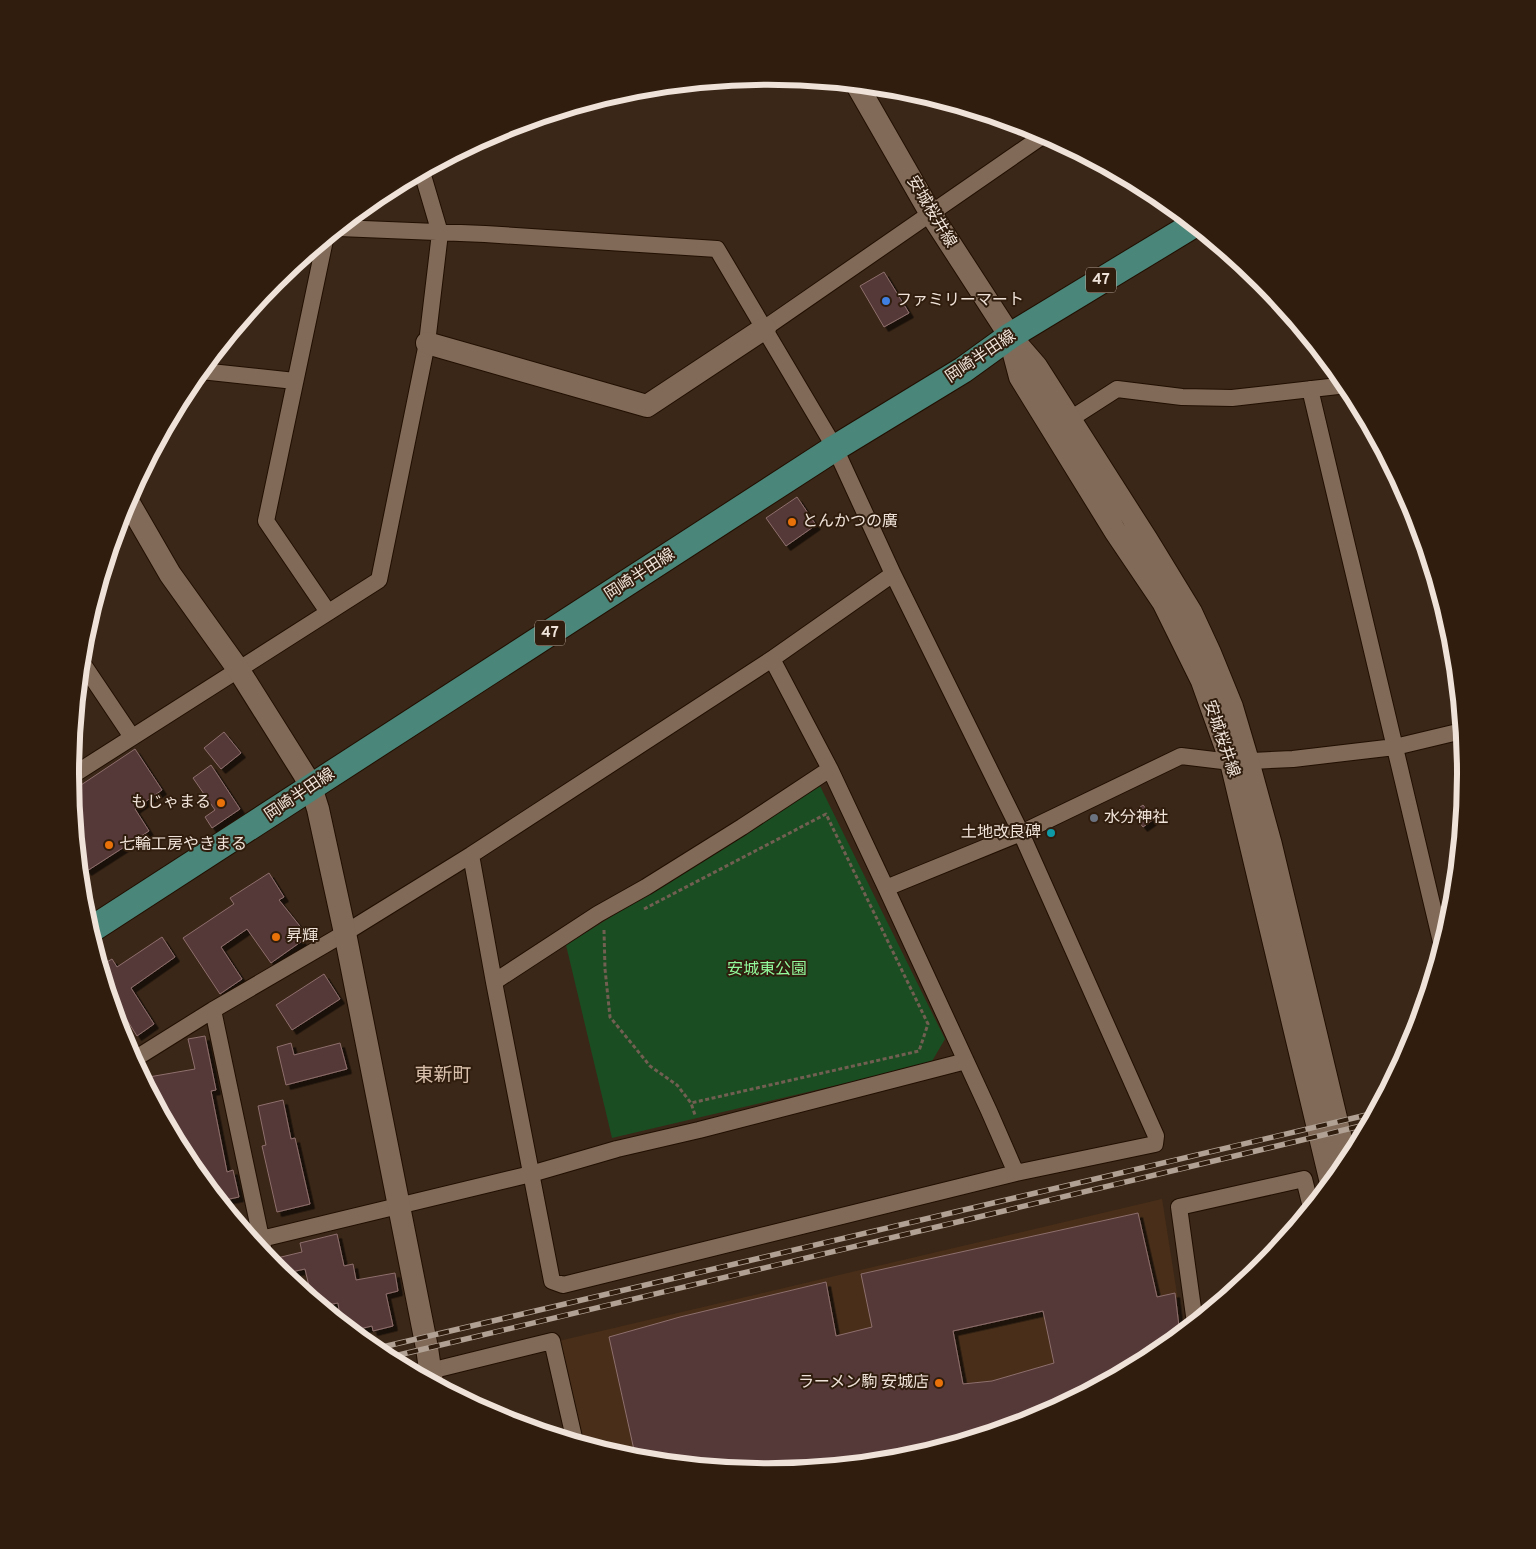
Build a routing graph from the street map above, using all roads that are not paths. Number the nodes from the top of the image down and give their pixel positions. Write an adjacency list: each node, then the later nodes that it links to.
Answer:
1 (861, 91): 4 (main road, 安城桜井線)
2 (1036, 140): 4 (street)
3 (424, 178): 7 (street)
4 (931, 214): 9 (street); 10 (main road, 安城桜井線)
5 (347, 228): 7 (street)
6 (1188, 228): 10 (main road, 岡崎半田線 / 47)
7 (440, 233): 9 (street); 11 (street)
8 (323, 248): 13 (street)
9 (765, 328): 11 (main road); 17 (street)
10 (1010, 336): 16 (main road, 安城桜井線); 17 (main road, 岡崎半田線 / 47)
11 (427, 343): 20 (street)
12 (210, 371): 13 (street)
13 (295, 382): 20 (street)
14 (1337, 386): 15 (street)
15 (1310, 389): 16 (street); 26 (street)
16 (1061, 425): 27 (main road, 安城桜井線)
17 (835, 448): 19 (street); 30 (main road, 岡崎半田線 / 47)
18 (132, 510): 22 (main road)
19 (893, 574): 21 (street); 31 (street)
20 (328, 612): 22 (street)
21 (772, 659): 28 (street); 32 (street)
22 (238, 669): 25 (street); 30 (main road)
23 (87, 670): 25 (street)
24 (1456, 732): 26 (street)
25 (132, 738): 29 (street)
26 (1395, 747): 27 (street); 35 (street)
27 (1240, 761): 31 (street); 41 (main road, 安城桜井線); 44 (main road, 安城桜井線)
28 (830, 768): 33 (street); 37 (street)
29 (79, 771)
30 (311, 787): 34 (main road, 岡崎半田線 / 47); 36 (main road)
31 (1021, 833): 33 (street); 42 (street)
32 (471, 855): 36 (street); 37 (street)
33 (886, 888): 40 (street)
34 (96, 927)
35 (1439, 932)
36 (344, 934): 38 (street); 46 (main road)
37 (494, 982): 43 (street)
38 (213, 1010): 39 (street); 47 (street)
39 (139, 1056)
40 (966, 1061): 42 (street); 43 (street)
41 (1344, 1152)
42 (1016, 1173): 43 (street)
43 (531, 1174): 46 (street)
44 (1329, 1174)
45 (1309, 1201): 49 (street)
46 (399, 1206): 48 (street); 50 (main road)
47 (257, 1237)
48 (260, 1240)
49 (1194, 1316)
50 (425, 1372)
51 (429, 1374): 52 (street)
52 (573, 1435)

